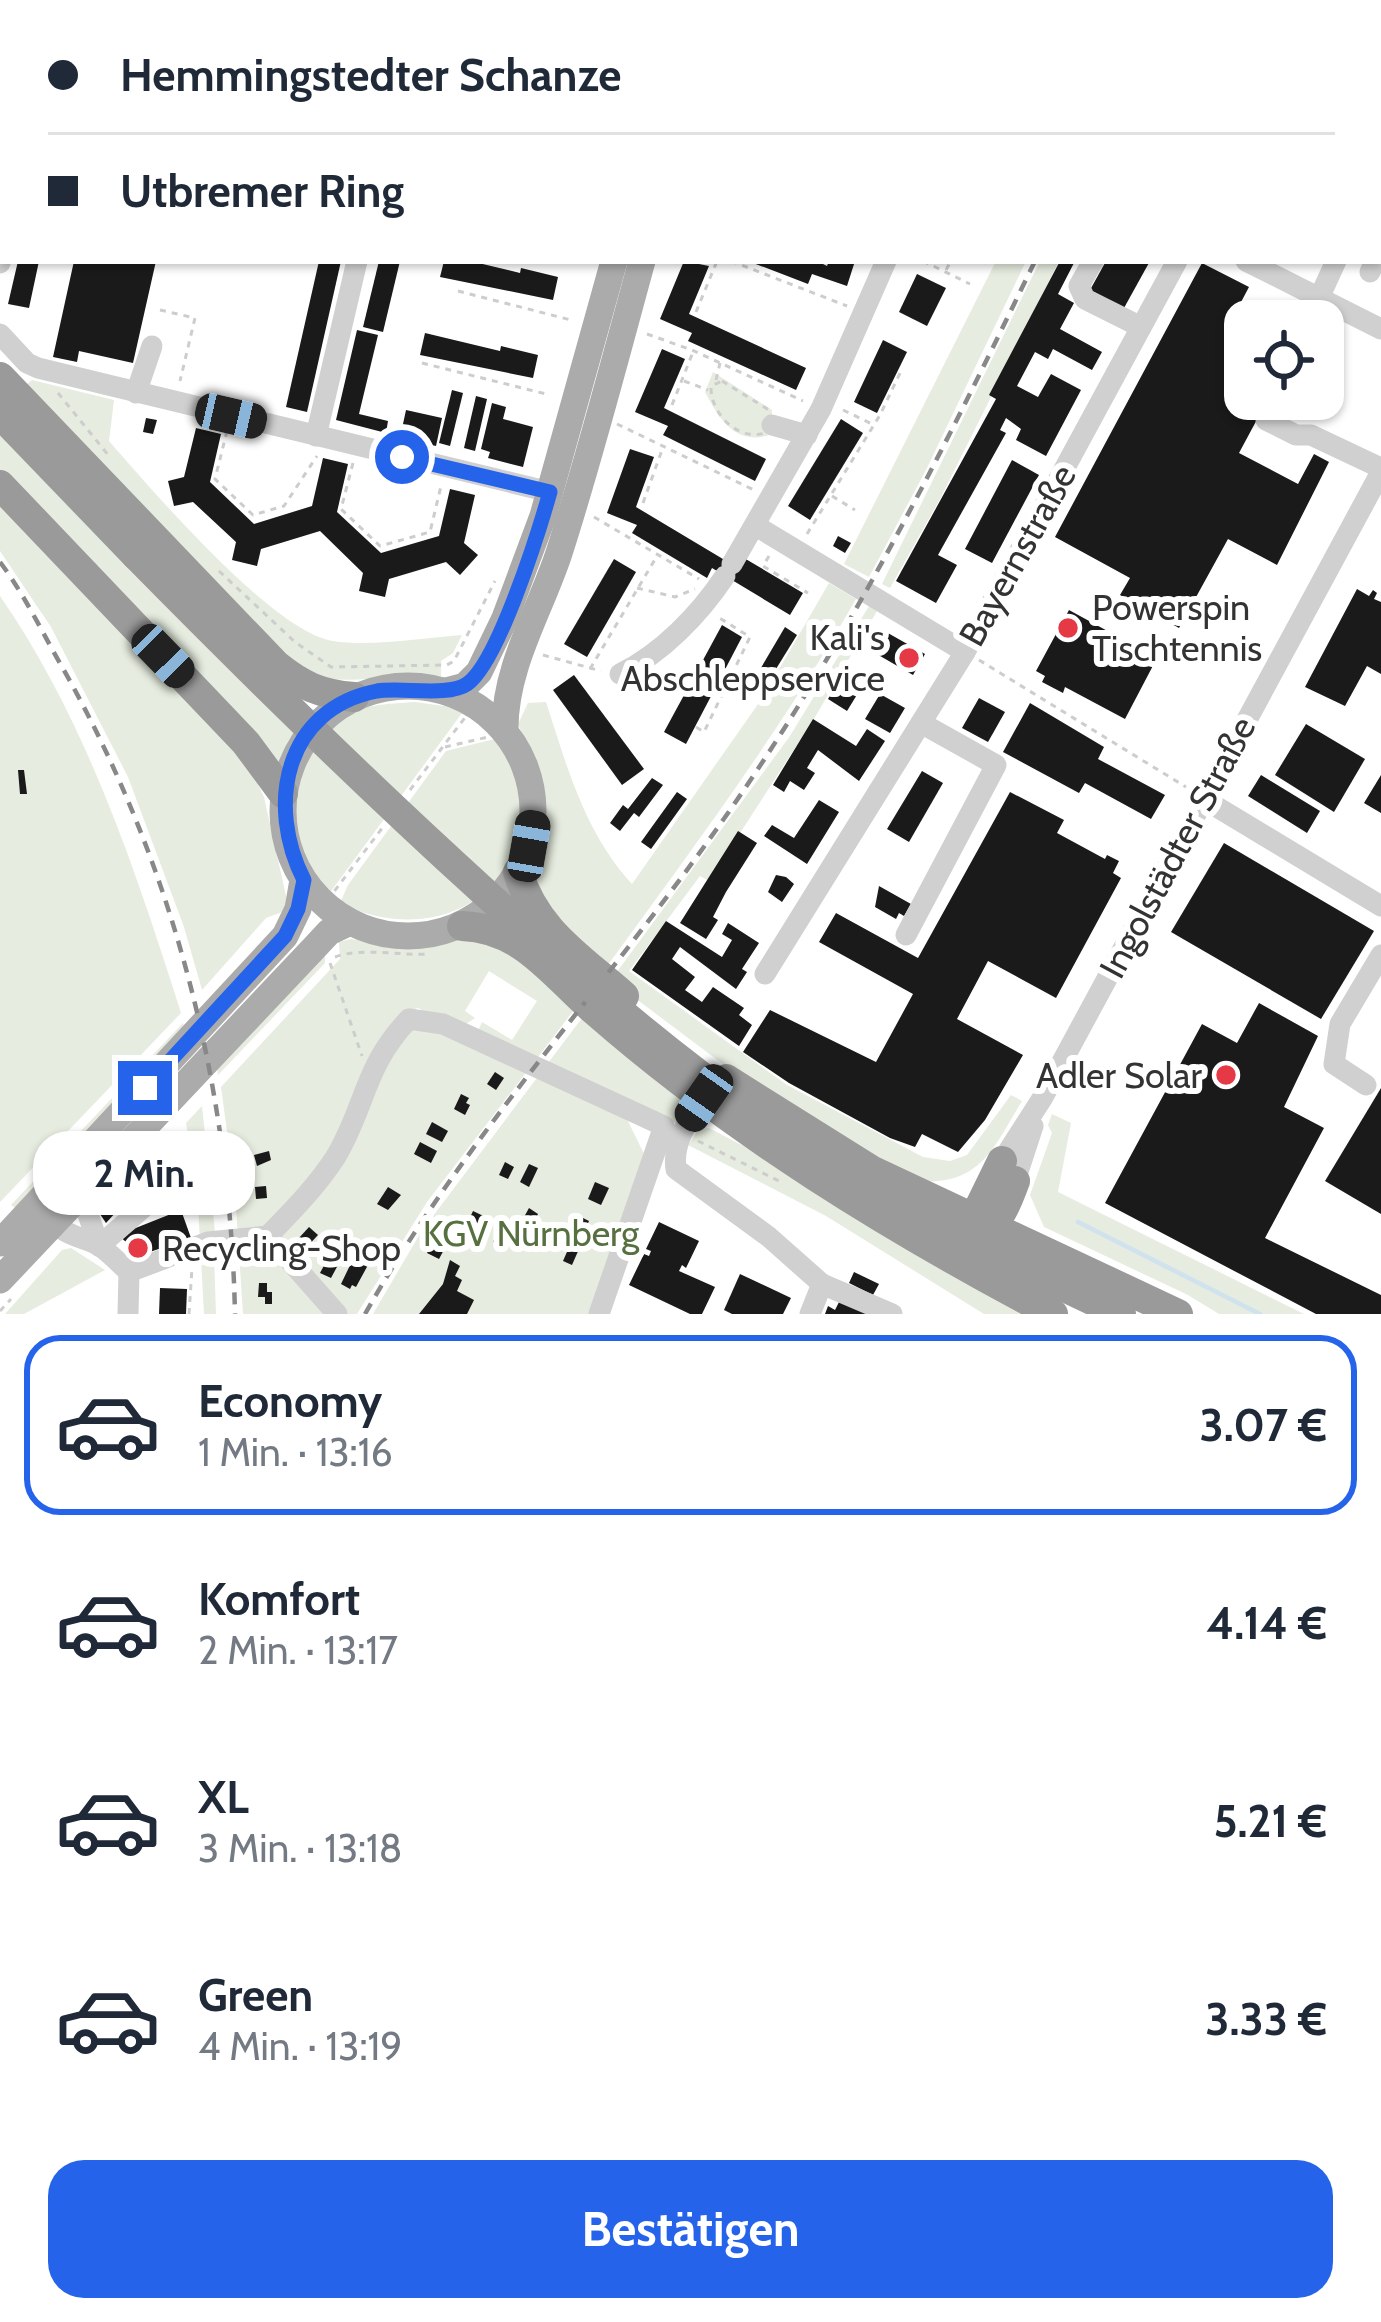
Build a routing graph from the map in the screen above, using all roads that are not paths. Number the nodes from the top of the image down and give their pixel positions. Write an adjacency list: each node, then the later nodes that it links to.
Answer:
1 (356, 264): 20 (street)
2 (613, 264): 23 (main road)
3 (641, 264): 30 (main road)
4 (885, 264): 19 (street)
5 (1091, 264): 10 (street)
6 (1175, 264): 10 (street, Bayernstraße)
7 (1252, 264): 9 (street)
8 (1335, 264): 9 (street)
9 (1320, 296): 11 (street)
10 (1141, 327): 25 (street, Bayernstraße)
11 (1381, 328)
12 (0, 334): 15 (street)
13 (152, 346): 15 (street)
14 (0, 377): 28 (highway)
15 (136, 393): 20 (street)
16 (0, 413): 67 (highway, bridge)
17 (770, 417): 19 (street)
18 (1265, 420): 21 (street)
19 (807, 435): 24 (street)
20 (322, 438): 23 (street)
21 (1381, 470): 32 (street, Ingolstädter Straße)
22 (0, 485): 31 (highway)
23 (550, 492): 27 (main road)
24 (756, 526): 25 (street); 26 (street)
25 (965, 652): 29 (street, Bayernstraße)
26 (620, 674)
27 (446, 691): 28 (main road); 30 (main road)
28 (354, 697): 31 (main road)
29 (921, 723): 33 (street, Bayernstraße); 40 (street)
30 (505, 728): 35 (main road)
31 (283, 793): 36 (main road)
32 (1202, 797): 37 (street); 46 (street, Ingolstädter Straße)
33 (847, 843): 34 (street); 42 (street, Bayernstraße)
34 (857, 867)
35 (518, 872): 39 (main road); 47 (highway)
36 (304, 880): 38 (main road); 49 (main road)
37 (1381, 907)
38 (350, 922): 39 (main road); 45 (main road)
39 (462, 926): 44 (highway)
40 (906, 935)
41 (1381, 955): 43 (street)
42 (766, 974)
43 (1366, 1085)
44 (704, 1098): 53 (highway); 60 (street)
45 (142, 1129): 48 (main road); 55 (street)
46 (1008, 1171): 47 (highway); 51 (highway); 56 (highway)
47 (916, 1191): 51 (highway)
48 (81, 1194): 50 (main road); 55 (street)
49 (44, 1195): 50 (street); 54 (main road)
50 (53, 1222): 55 (street); 59 (main road)
51 (982, 1228): 53 (highway); 56 (highway); 58 (highway)
52 (268, 1236): 57 (street); 62 (street); 63 (street)
53 (915, 1240): 58 (highway)
54 (0, 1244)
55 (99, 1246): 57 (street)
56 (1045, 1252): 68 (highway)
57 (129, 1271): 61 (street)
58 (985, 1279): 66 (highway)
59 (0, 1280)
60 (822, 1284): 64 (street); 65 (street)
61 (128, 1314)
62 (338, 1314)
63 (599, 1314)
64 (810, 1314)
65 (892, 1314)
66 (1053, 1314)
67 (1121, 1314)
68 (1178, 1314)

